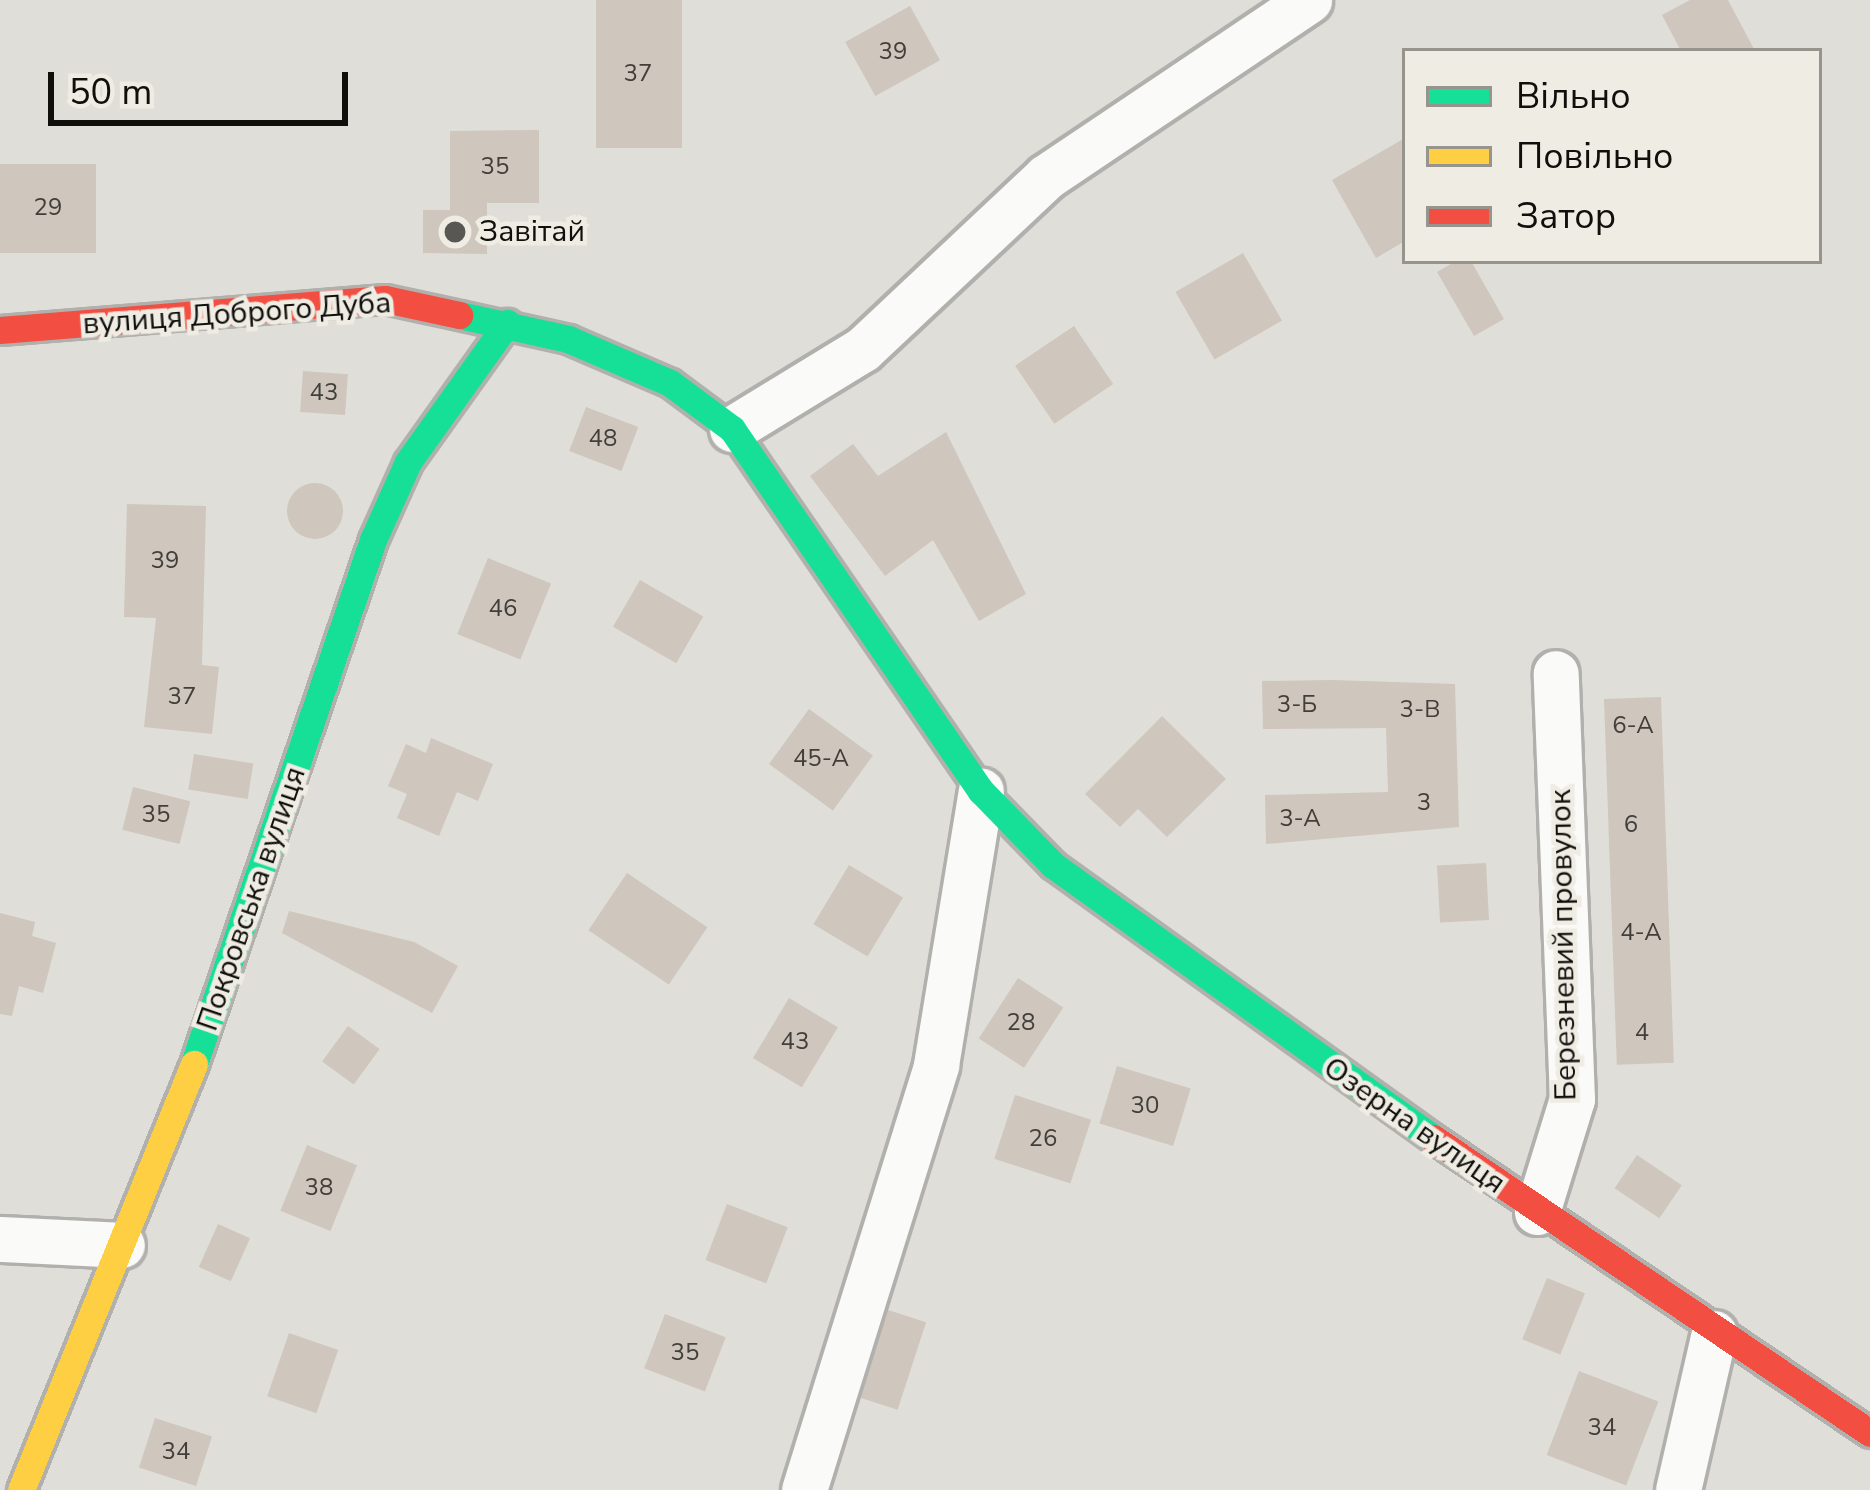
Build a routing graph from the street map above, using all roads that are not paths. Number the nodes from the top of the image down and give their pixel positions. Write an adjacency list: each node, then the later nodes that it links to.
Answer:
1 (1309, 0): 4 (street)
2 (507, 323): 3 (street, вулиця Доброго Дуба); 4 (street, вулиця Доброго Дуба); 9 (street, Покровська вулиця)
3 (0, 330)
4 (732, 429): 6 (street, Озерна вулиця)
5 (1556, 674): 7 (street, Березневий провулок)
6 (981, 791): 7 (street, Озерна вулиця); 13 (street)
7 (1537, 1212): 10 (street, Озерна вулиця)
8 (0, 1239): 9 (street)
9 (122, 1245): 12 (street, Покровська вулиця)
10 (1714, 1333): 11 (street, Озерна вулиця); 14 (street)
11 (1870, 1433)
12 (21, 1490)
13 (804, 1490)
14 (1678, 1490)

